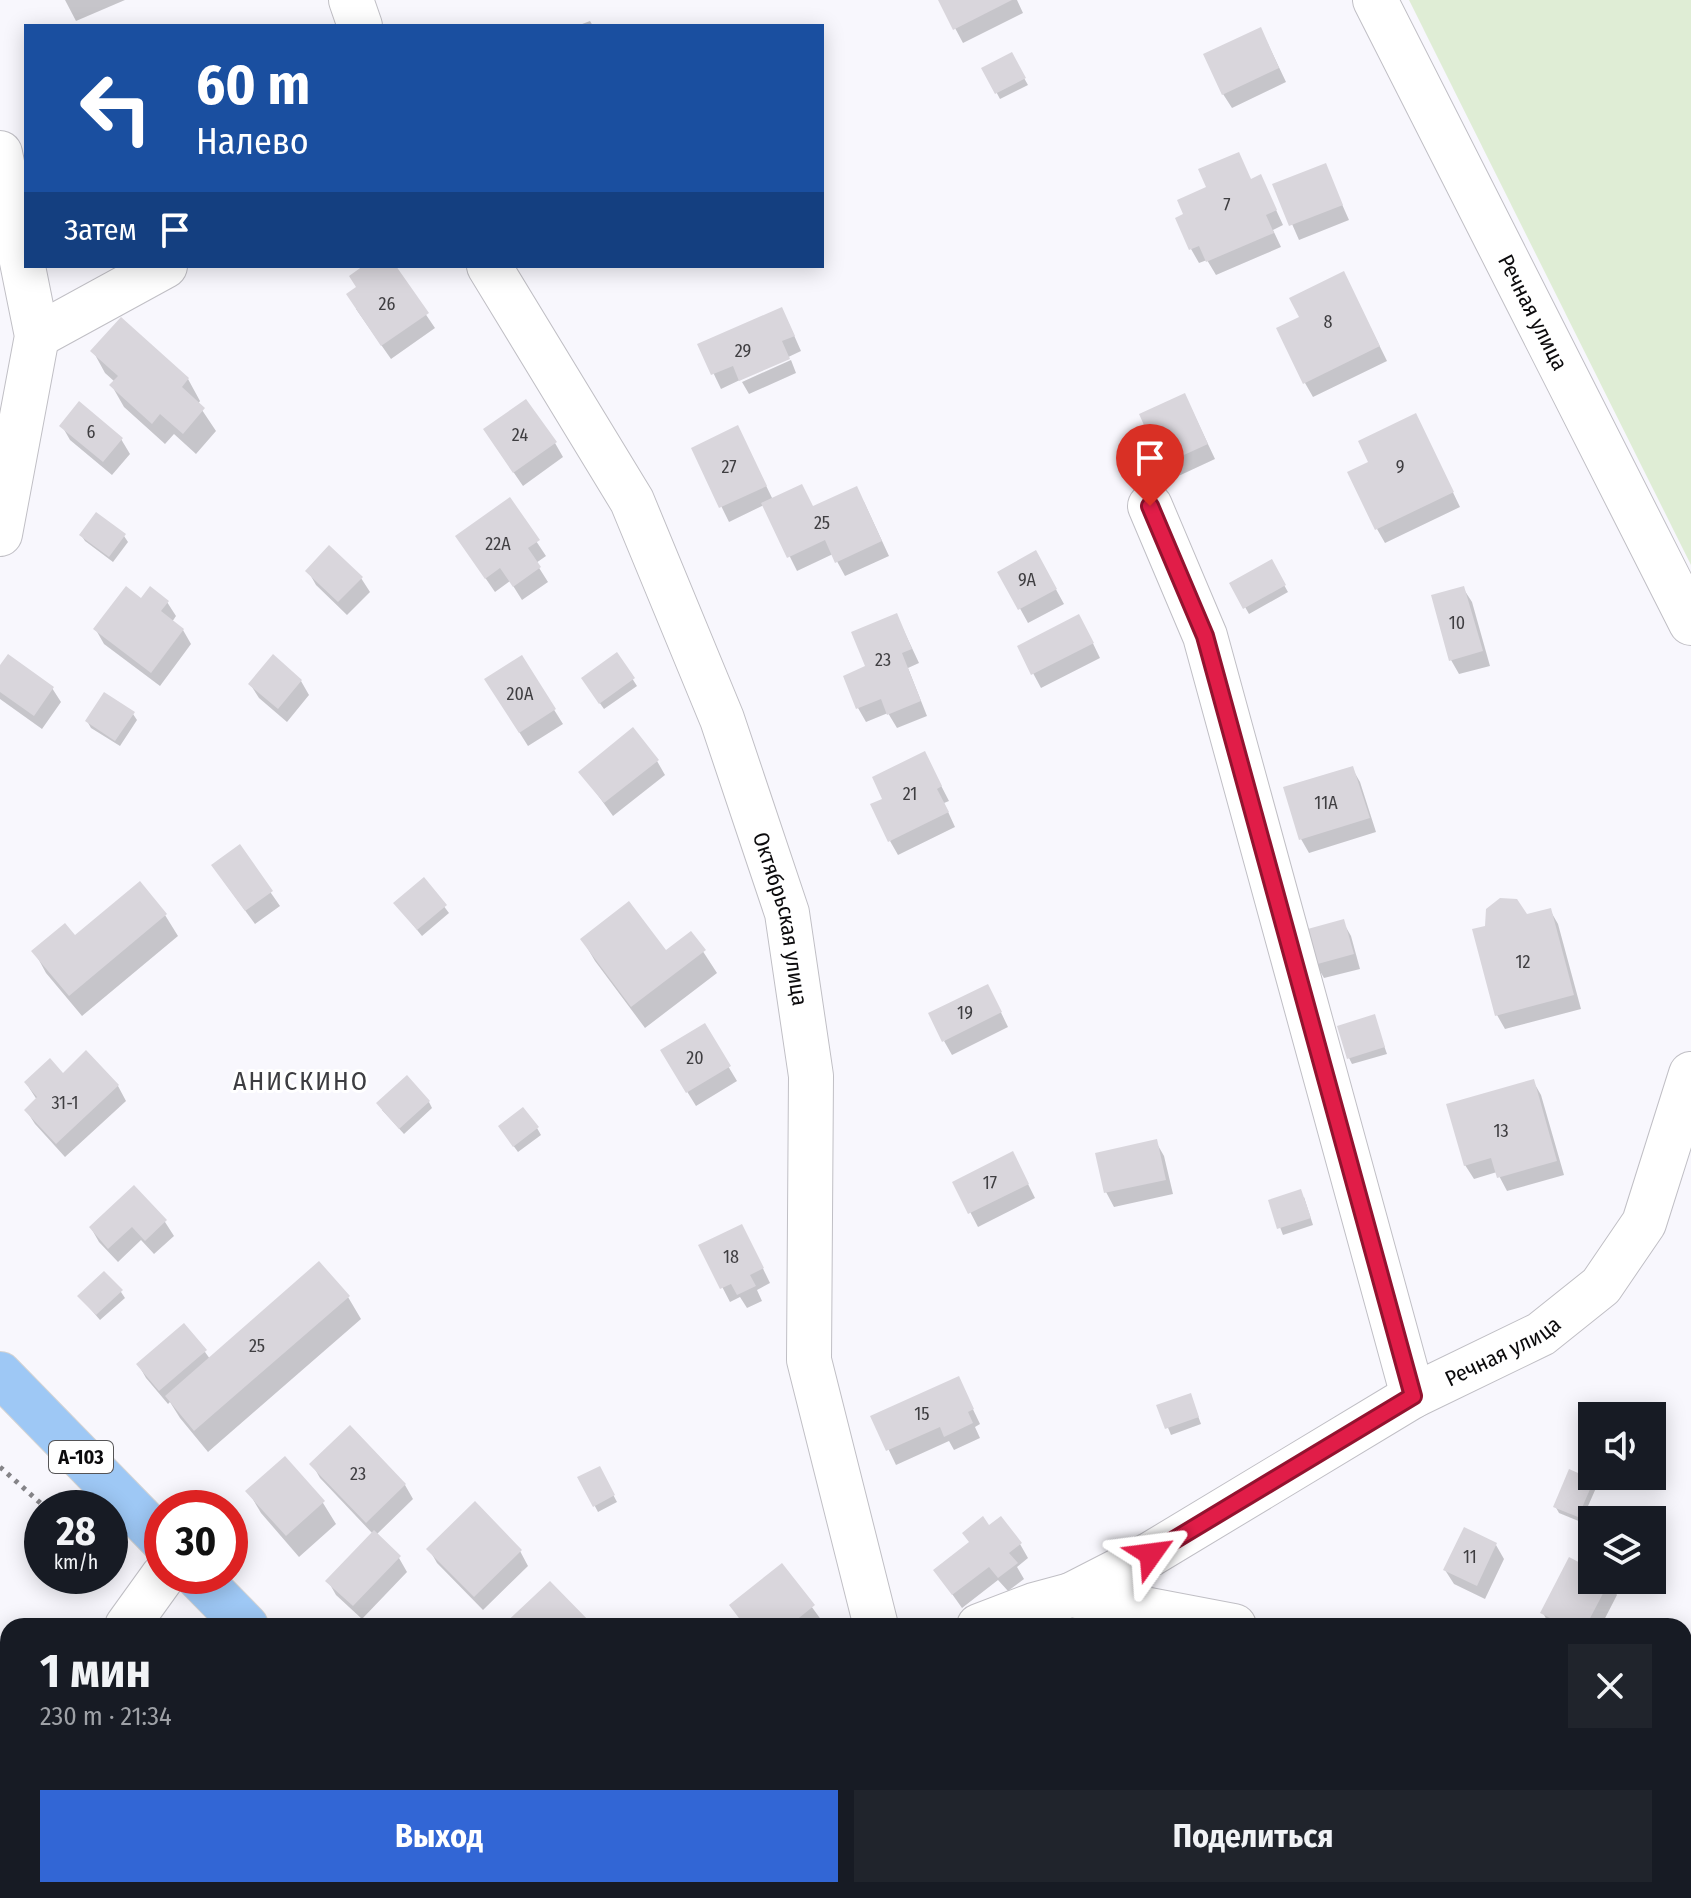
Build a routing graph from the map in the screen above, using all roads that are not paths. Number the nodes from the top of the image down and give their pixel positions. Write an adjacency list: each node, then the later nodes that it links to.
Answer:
1 (351, 0): 3 (street)
2 (1375, 0): 10 (street, Речная улица)
3 (359, 24)
4 (0, 153): 7 (street)
5 (161, 268): 7 (street)
6 (490, 268): 20 (street, Октябрьская улица)
7 (37, 336): 9 (street)
8 (1150, 506): 13 (street)
9 (0, 534)
10 (1691, 623)
11 (1691, 1074): 13 (street, Речная улица)
12 (0, 1374): 14 (main road, А-103)
13 (1413, 1396): 17 (street, Речная улица)
14 (144, 1522)
15 (150, 1594): 18 (street)
16 (215, 1594): 19 (main road)
17 (1071, 1595): 21 (street); 22 (street)
18 (133, 1618)
19 (238, 1618)
20 (874, 1618)
21 (1000, 1618)
22 (1192, 1618)

